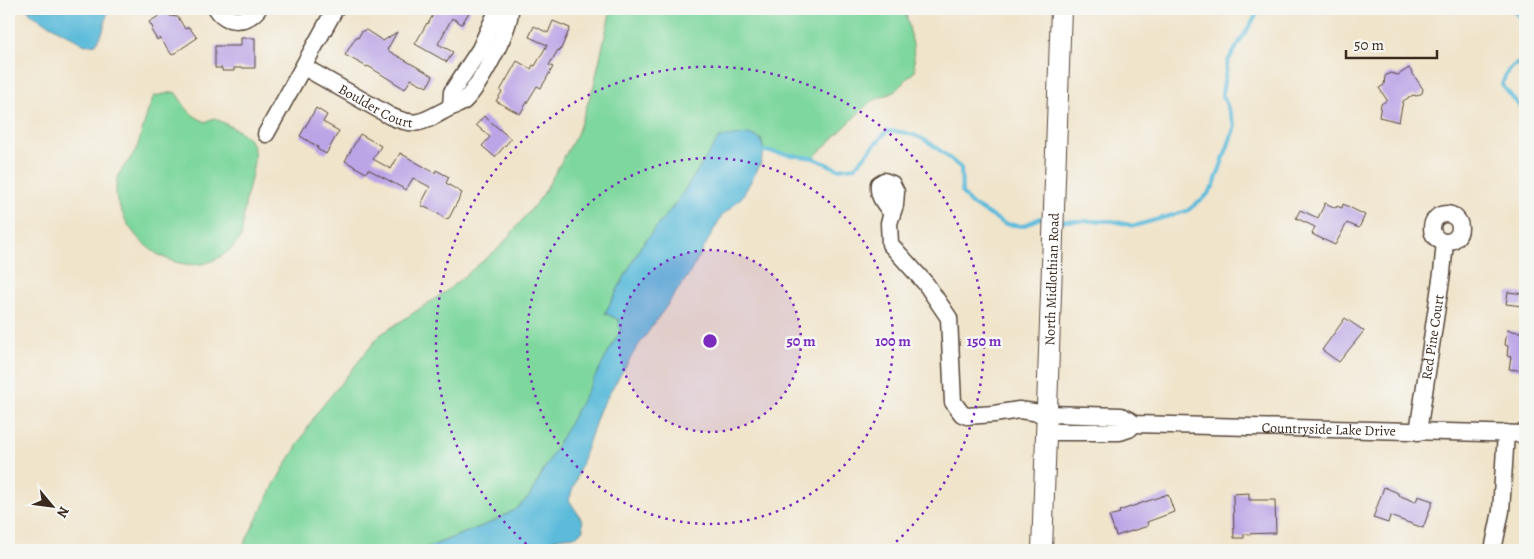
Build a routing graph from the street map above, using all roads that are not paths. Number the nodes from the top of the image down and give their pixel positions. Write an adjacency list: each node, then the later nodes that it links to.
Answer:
1 (217, 9): 2 (street)
2 (258, 9)
3 (335, 9): 7 (street)
4 (498, 9): 8 (street)
5 (510, 9): 8 (street, Boulder Court)
6 (1061, 9): 12 (main road, North Midlothian Road)
7 (304, 67): 8 (street, Boulder Court); 9 (street)
8 (451, 107)
9 (266, 134)
10 (891, 212): 12 (street, Countryside Lake Drive)
11 (1445, 242): 13 (street, Red Pine Court)
12 (1047, 423): 13 (street, Countryside Lake Drive); 16 (main road, North Midlothian Road)
13 (1418, 432): 14 (street, Countryside Lake Drive)
14 (1506, 434): 15 (street, Countryside Lake Drive); 17 (street)
15 (1525, 434)
16 (1042, 550)
17 (1493, 550)

